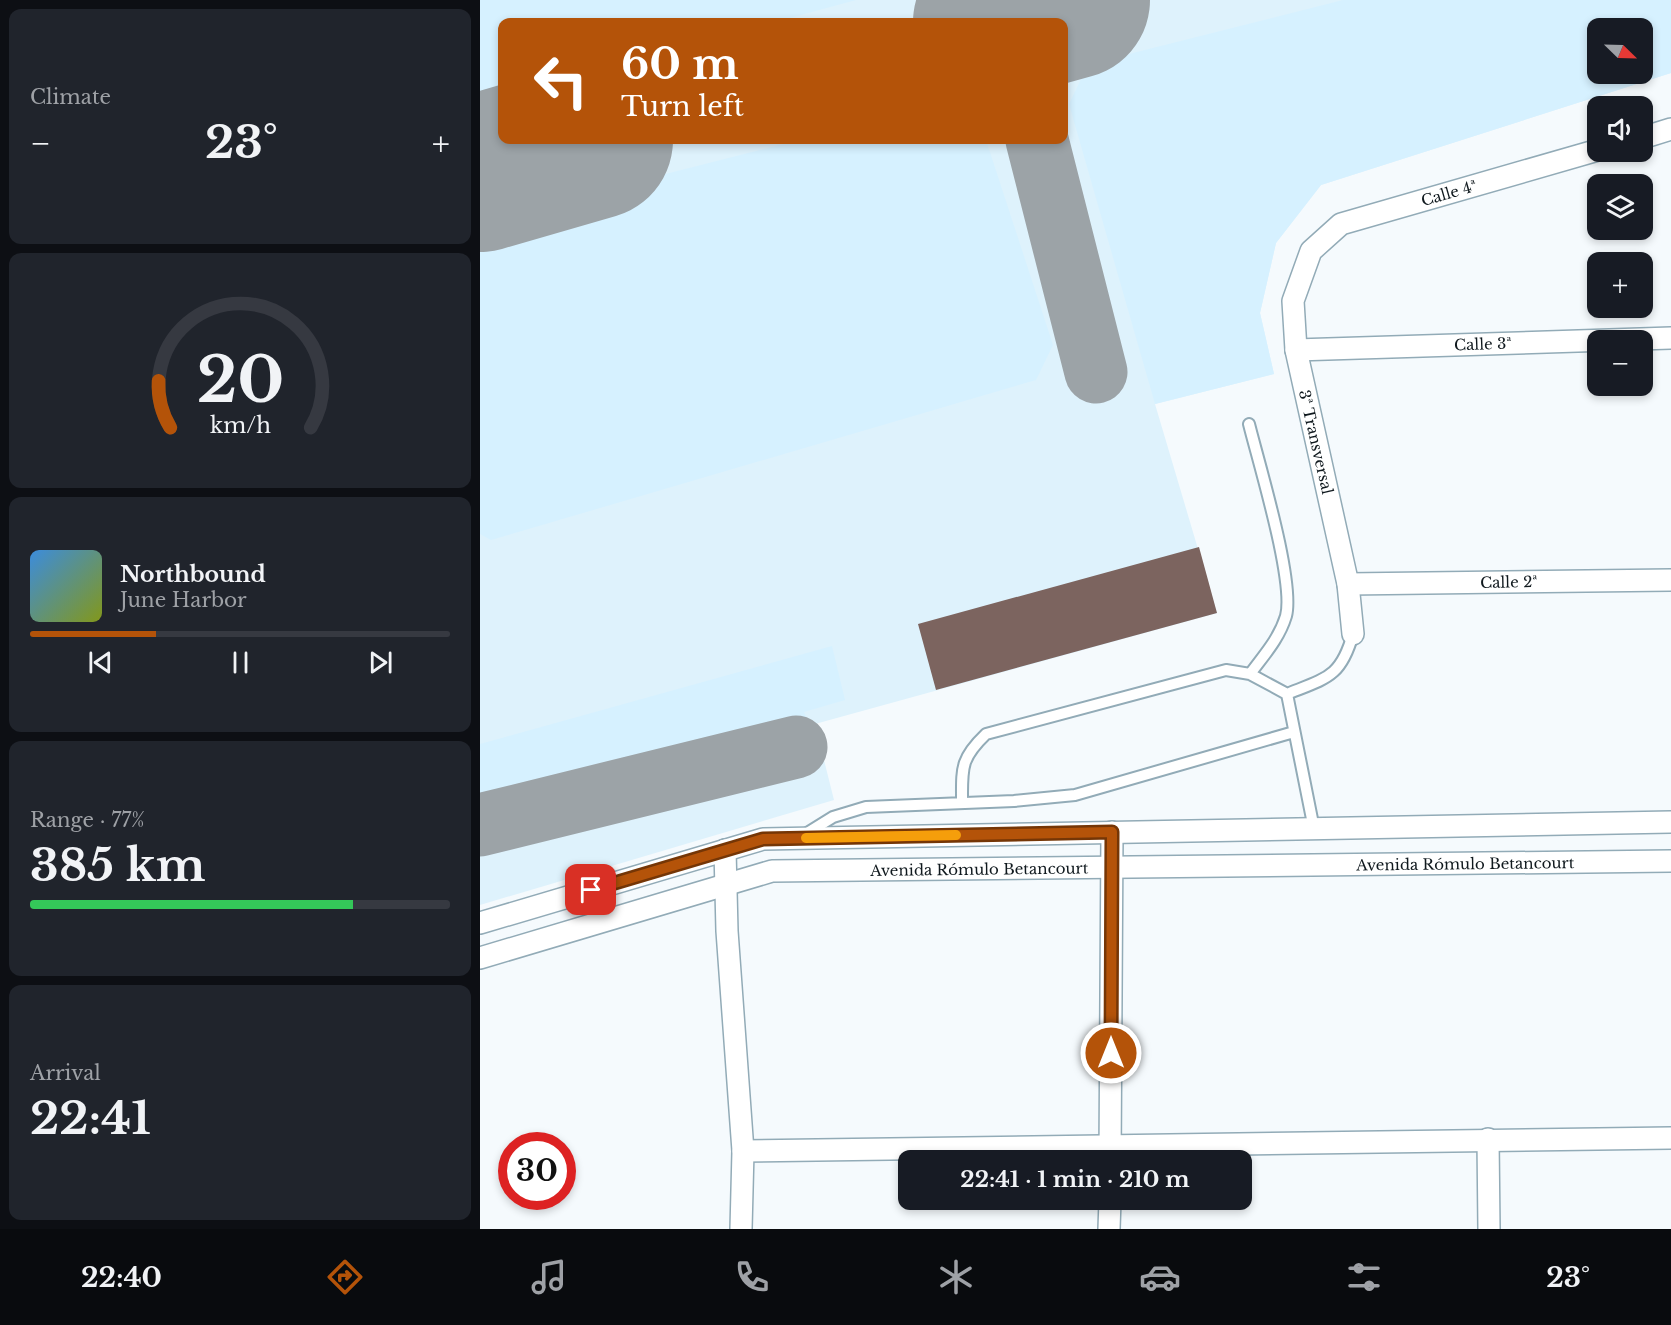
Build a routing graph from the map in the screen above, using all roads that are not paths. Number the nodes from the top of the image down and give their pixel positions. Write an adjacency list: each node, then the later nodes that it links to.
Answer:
1 (1671, 129): 2 (street)
2 (1653, 135)
3 (1587, 153): 4 (street, Calle 4ª)
4 (1311, 251): 6 (street, 3ª Transversal)
5 (1671, 338): 6 (street, Calle 3ª)
6 (1296, 350): 9 (street, 3ª Transversal)
7 (1249, 423): 11 (lane)
8 (1671, 580): 9 (street, Calle 2ª)
9 (1348, 584): 10 (street, 3ª Transversal)
10 (1353, 634): 12 (lane)
11 (1250, 674): 12 (lane); 14 (lane)
12 (1287, 694): 13 (lane)
13 (1294, 732): 14 (lane); 16 (lane)
14 (962, 803): 18 (lane)
15 (1671, 822): 16 (street)
16 (1314, 829): 17 (street)
17 (1112, 832): 18 (street); 21 (street)
18 (799, 838): 19 (street)
19 (725, 850): 22 (street); 23 (street)
20 (1671, 861): 21 (street, Avenida Rómulo Betancourt)
21 (1112, 867): 22 (street, Avenida Rómulo Betancourt); 27 (street)
22 (727, 885): 24 (street, Avenida Rómulo Betancourt); 29 (street)
23 (480, 923)
24 (480, 958)
25 (1671, 1138): 26 (street)
26 (1488, 1139): 28 (street); 34 (street)
27 (1110, 1150)
28 (1211, 1150)
29 (743, 1151): 30 (street); 32 (street)
30 (898, 1152)
31 (1110, 1210): 33 (street)
32 (741, 1229)
33 (1109, 1229)
34 (1489, 1229)

